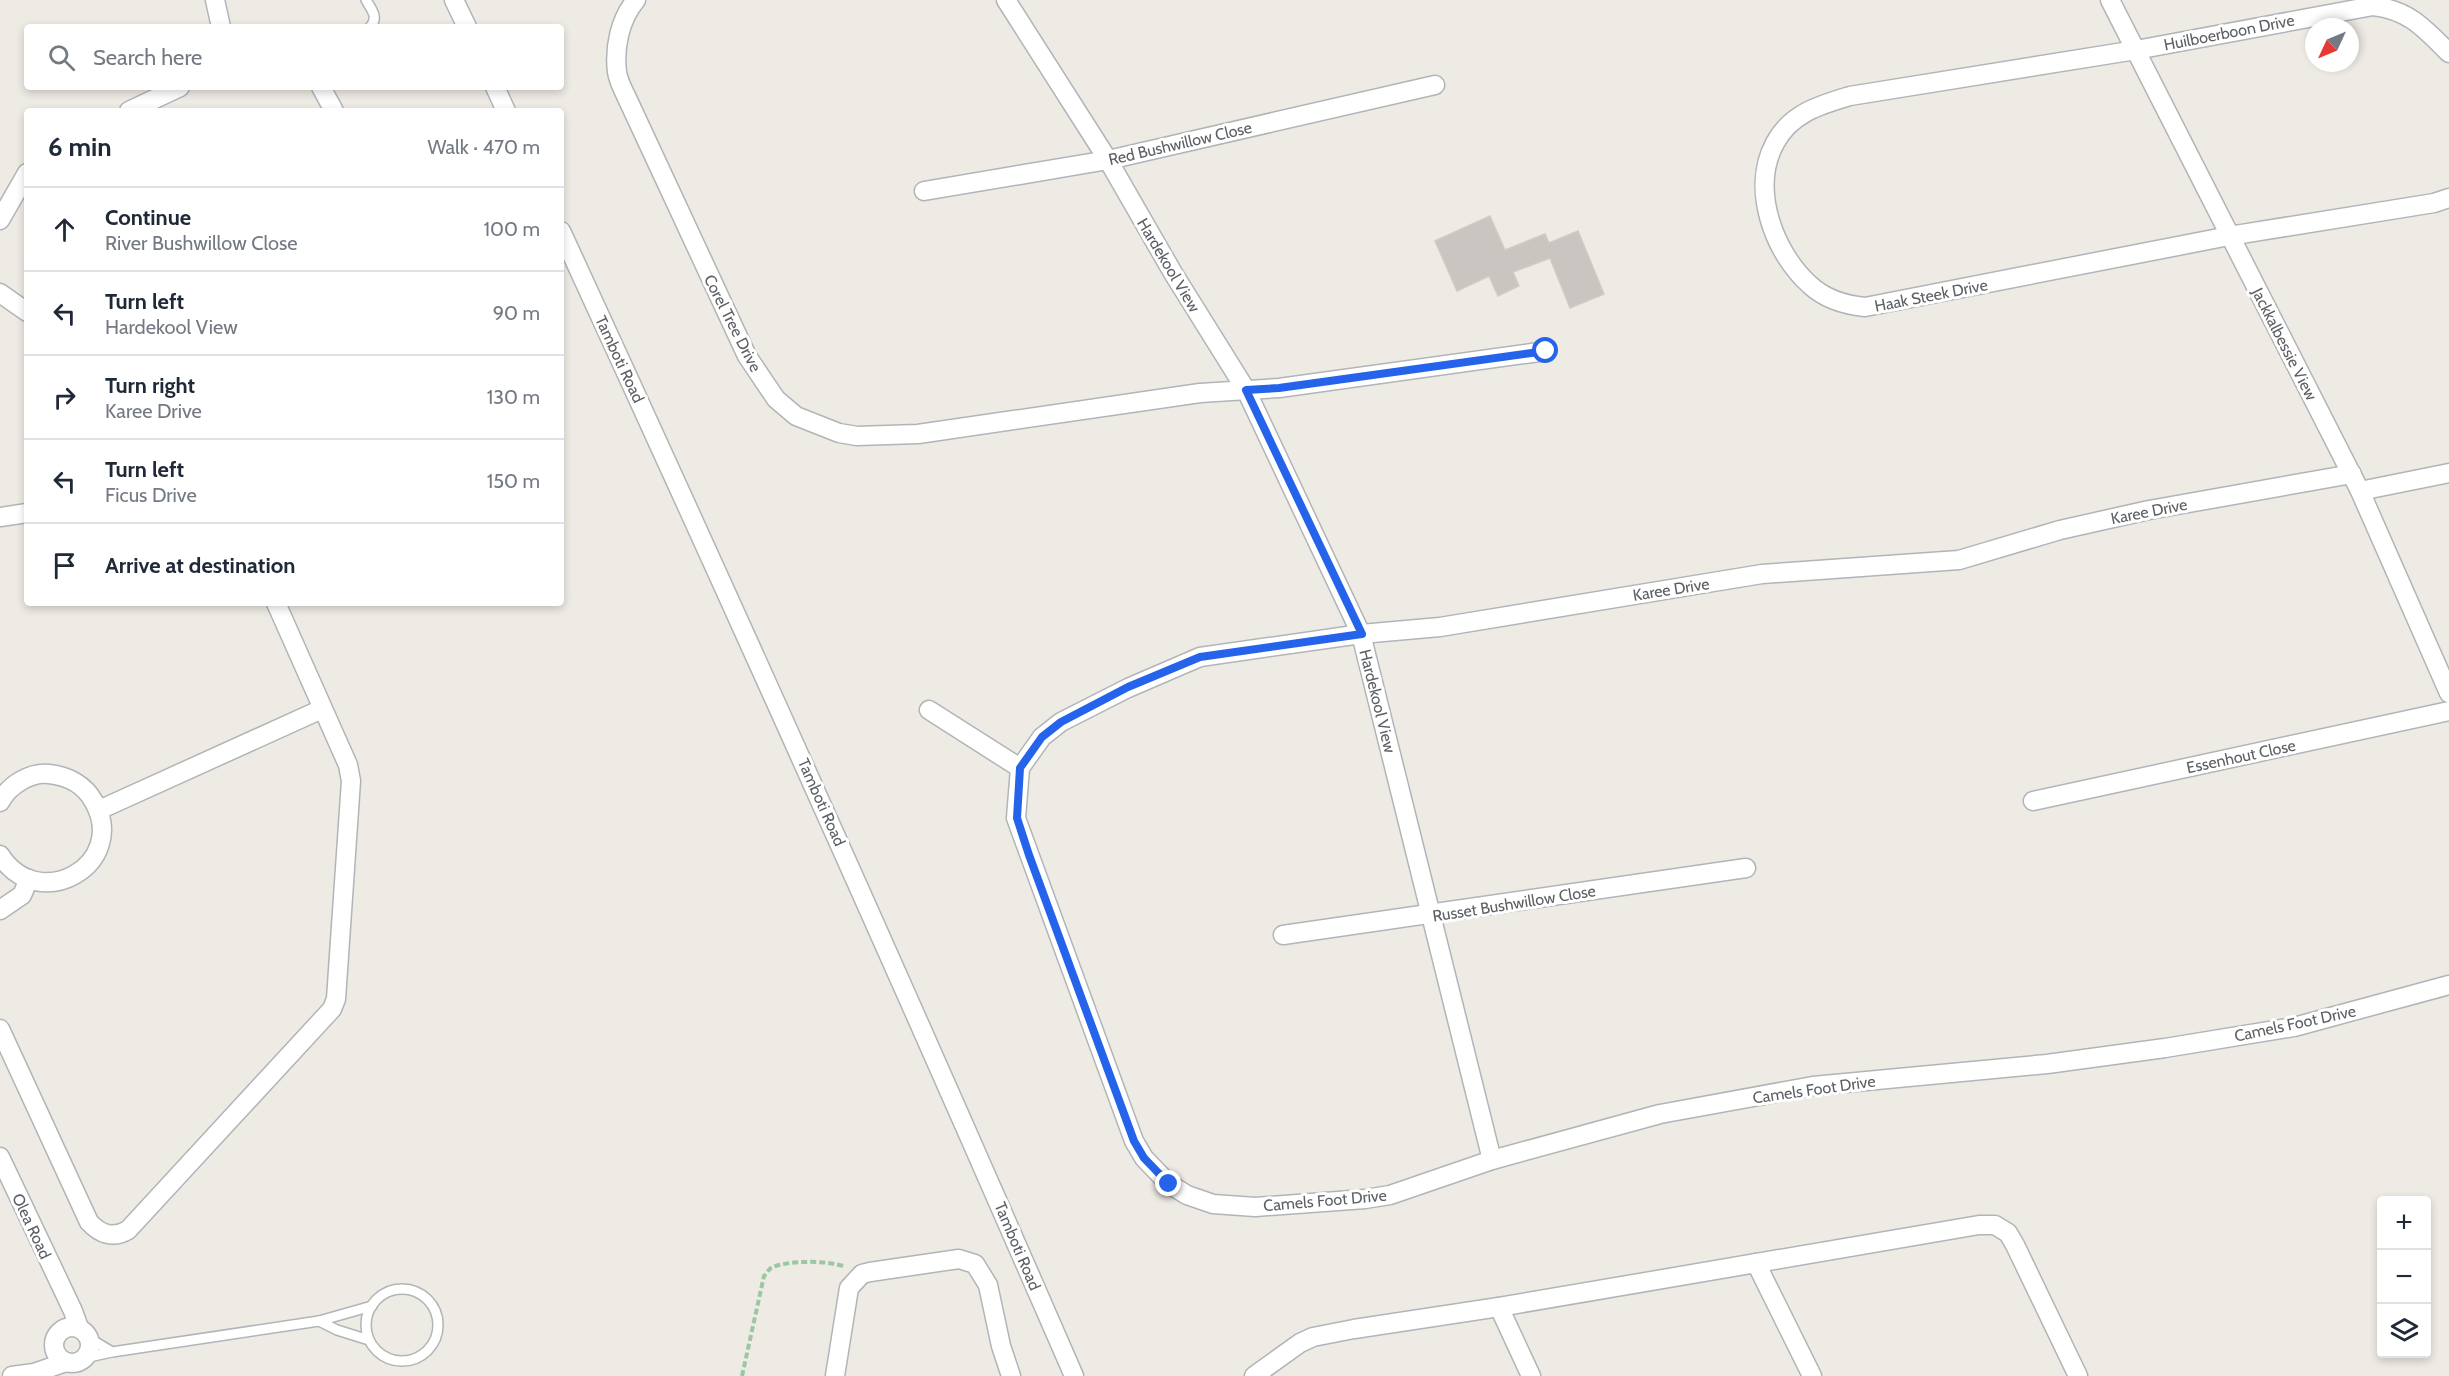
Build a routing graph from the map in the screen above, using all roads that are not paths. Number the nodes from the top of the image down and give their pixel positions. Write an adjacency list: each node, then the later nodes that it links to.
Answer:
1 (214, 0): 7 (street)
2 (366, 0): 8 (lane)
3 (454, 0): 9 (street)
4 (636, 0): 29 (street, Corel Tree Drive)
5 (1006, 0): 19 (street, Hardekool View)
6 (2110, 0): 10 (street, Jackkalbessie View)
7 (220, 24)
8 (373, 24)
9 (466, 24)
10 (2136, 50): 11 (street, Huilboerboon Drive); 24 (street, Jackkalbessie View); 24 (street, Haak Steek Drive)
11 (2449, 53)
12 (1435, 85): 19 (street, Red Bushwillow Close)
13 (174, 90): 16 (street)
14 (323, 90): 17 (street)
15 (496, 90): 18 (street)
16 (135, 108)
17 (332, 108)
18 (505, 108)
19 (1108, 160): 21 (street, Red Bushwillow Close); 29 (street, Hardekool View)
20 (24, 178): 23 (street)
21 (924, 191)
22 (2449, 198): 24 (street)
23 (0, 220)
24 (2229, 236): 31 (street, Jackkalbessie View)
25 (564, 238): 68 (street, Tamboti Road)
26 (0, 293): 27 (street)
27 (24, 310)
28 (1546, 351): 29 (street, Corel Tree Drive)
29 (1246, 390): 36 (street, Hardekool View)
30 (2449, 473): 32 (street)
31 (2352, 474): 32 (street, Jackkalbessie View); 36 (street, Karee Drive)
32 (2360, 491): 37 (street, Jackkalbessie View)
33 (24, 513): 34 (street)
34 (0, 517)
35 (277, 606): 38 (street)
36 (1362, 634): 41 (street, Karee Drive); 49 (street, Hardekool View)
37 (2449, 692)
38 (322, 709): 44 (street); 52 (street)
39 (929, 710): 41 (street)
40 (2449, 711): 43 (street, Essenhout Close)
41 (1020, 768): 54 (street, Camels Foot Drive)
42 (1, 797): 44 (street)
43 (2033, 801)
44 (99, 810): 47 (street)
45 (4, 866): 47 (street)
46 (1746, 868): 49 (street, Russet Bushwillow Close)
47 (29, 879): 48 (street)
48 (0, 910)
49 (1431, 915): 50 (street, Russet Bushwillow Close); 54 (street, Hardekool View)
50 (1283, 935)
51 (2449, 985): 54 (street, Camels Foot Drive)
52 (0, 1029)
53 (0, 1157): 56 (street, Olea Road)
54 (1492, 1160)
55 (1756, 1263): 58 (street); 71 (street); 72 (street)
56 (63, 1294): 60 (street, Olea Road); 61 (street, Olea Road)
57 (372, 1306): 59 (lane); 62 (lane); 62 (lane)
58 (1499, 1307): 69 (street); 70 (street)
59 (319, 1321): 62 (lane); 63 (lane)
60 (84, 1333): 61 (street); 63 (lane); 64 (street)
61 (57, 1339): 64 (street); 65 (street)
62 (369, 1340)
63 (112, 1352): 64 (lane)
64 (75, 1360): 65 (street)
65 (18, 1374)
66 (835, 1376): 67 (street)
67 (1011, 1376)
68 (1074, 1376)
69 (1254, 1376)
70 (1531, 1376)
71 (1812, 1376)
72 (2078, 1376)

